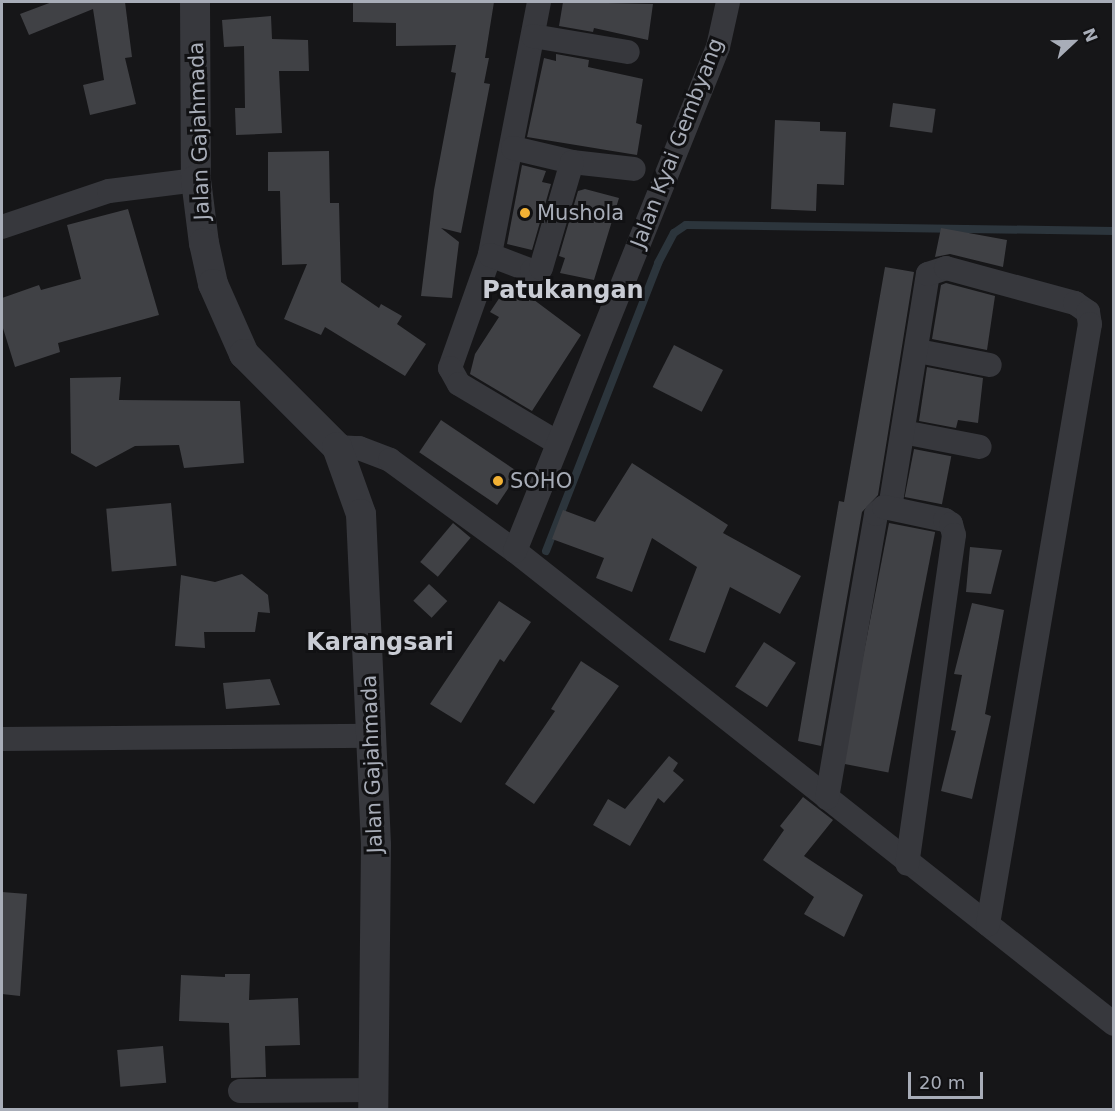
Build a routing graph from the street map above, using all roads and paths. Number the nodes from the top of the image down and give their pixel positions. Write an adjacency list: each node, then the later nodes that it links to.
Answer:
1 (195, 2): 9 (street, Jalan Gajahmada)
2 (539, 2): 4 (street)
3 (728, 2): 15 (street, Jalan Kyai Gembyang)
4 (533, 36): 5 (street); 6 (street)
5 (628, 52)
6 (513, 148): 7 (street); 11 (street)
7 (572, 162): 8 (street); 11 (street)
8 (634, 170)
9 (196, 180): 10 (street); 16 (street, Jalan Gajahmada)
10 (2, 227)
11 (490, 255): 15 (street)
12 (918, 351): 13 (street); 14 (street); 24 (street)
13 (990, 365)
14 (903, 432): 17 (street); 18 (street)
15 (558, 443): 19 (street, Jalan Kyai Gembyang)
16 (337, 447): 19 (street); 20 (street, Jalan Gajahmada)
17 (980, 447)
18 (890, 508): 22 (street); 23 (street)
19 (515, 551): 22 (street)
20 (371, 736): 21 (street); 27 (street, Jalan Gajahmada)
21 (2, 739)
22 (827, 798): 23 (street)
23 (907, 864): 24 (street)
24 (988, 924): 25 (street)
25 (1113, 1024)
26 (240, 1091): 27 (street)
27 (373, 1100)

